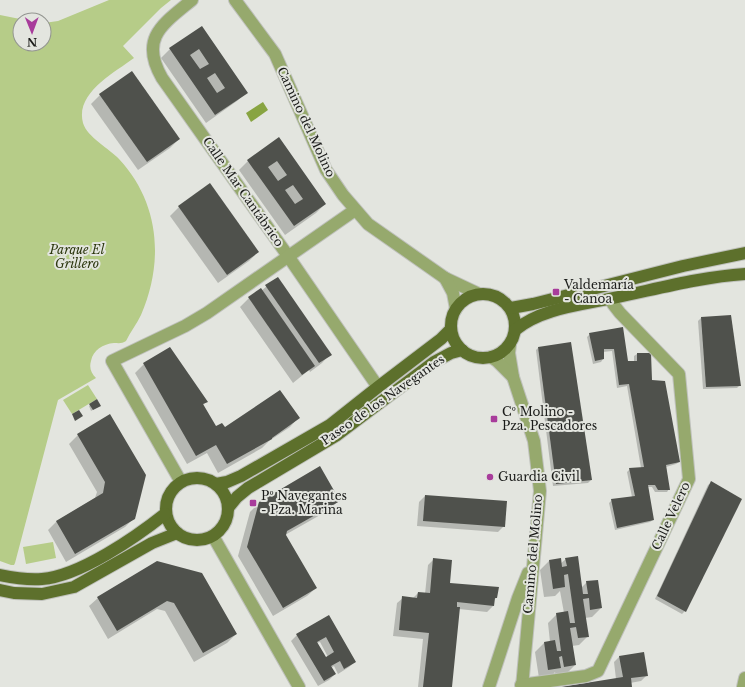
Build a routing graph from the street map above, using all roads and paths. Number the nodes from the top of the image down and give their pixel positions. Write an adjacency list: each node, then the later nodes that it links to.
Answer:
1 (192, 0): 5 (street, Calle Mar Cantábrico)
2 (235, 0): 3 (street, Camino del Molino)
3 (355, 210): 5 (street); 7 (street, Camino del Molino)
4 (745, 252): 10 (main road)
5 (288, 256): 18 (street, Calle Mar Cantábrico); 19 (street)
6 (745, 274): 9 (main road)
7 (445, 278): 8 (street, Camino del Molino); 11 (street, Camino del Molino)
8 (479, 294): 10 (main road); 11 (main road)
9 (612, 299): 13 (main road); 29 (street, Calle Velero)
10 (511, 308): 13 (main road)
11 (456, 309): 12 (main road)
12 (451, 330): 15 (main road); 18 (main road, Paseo de los Navegantes)
13 (515, 330): 14 (main road)
14 (510, 345): 16 (main road); 17 (street, Camino del Molino)
15 (462, 350): 16 (main road); 21 (main road, Paseo de los Navegantes)
16 (490, 357): 17 (street, Camino del Molino)
17 (513, 377): 25 (street, Camino del Molino)
18 (378, 386): 20 (main road, Paseo de los Navegantes)
19 (181, 482): 20 (main road); 22 (main road)
20 (216, 484): 21 (main road)
21 (228, 508): 24 (main road)
22 (166, 514): 23 (main road); 26 (main road)
23 (177, 533): 24 (main road); 27 (main road)
24 (213, 536): 30 (street)
25 (533, 563): 29 (street, Camino del Molino); 31 (street)
26 (0, 575)
27 (0, 590)
28 (745, 678): 32 (street)
29 (521, 686)
30 (299, 687)
31 (490, 687)
32 (743, 687)

